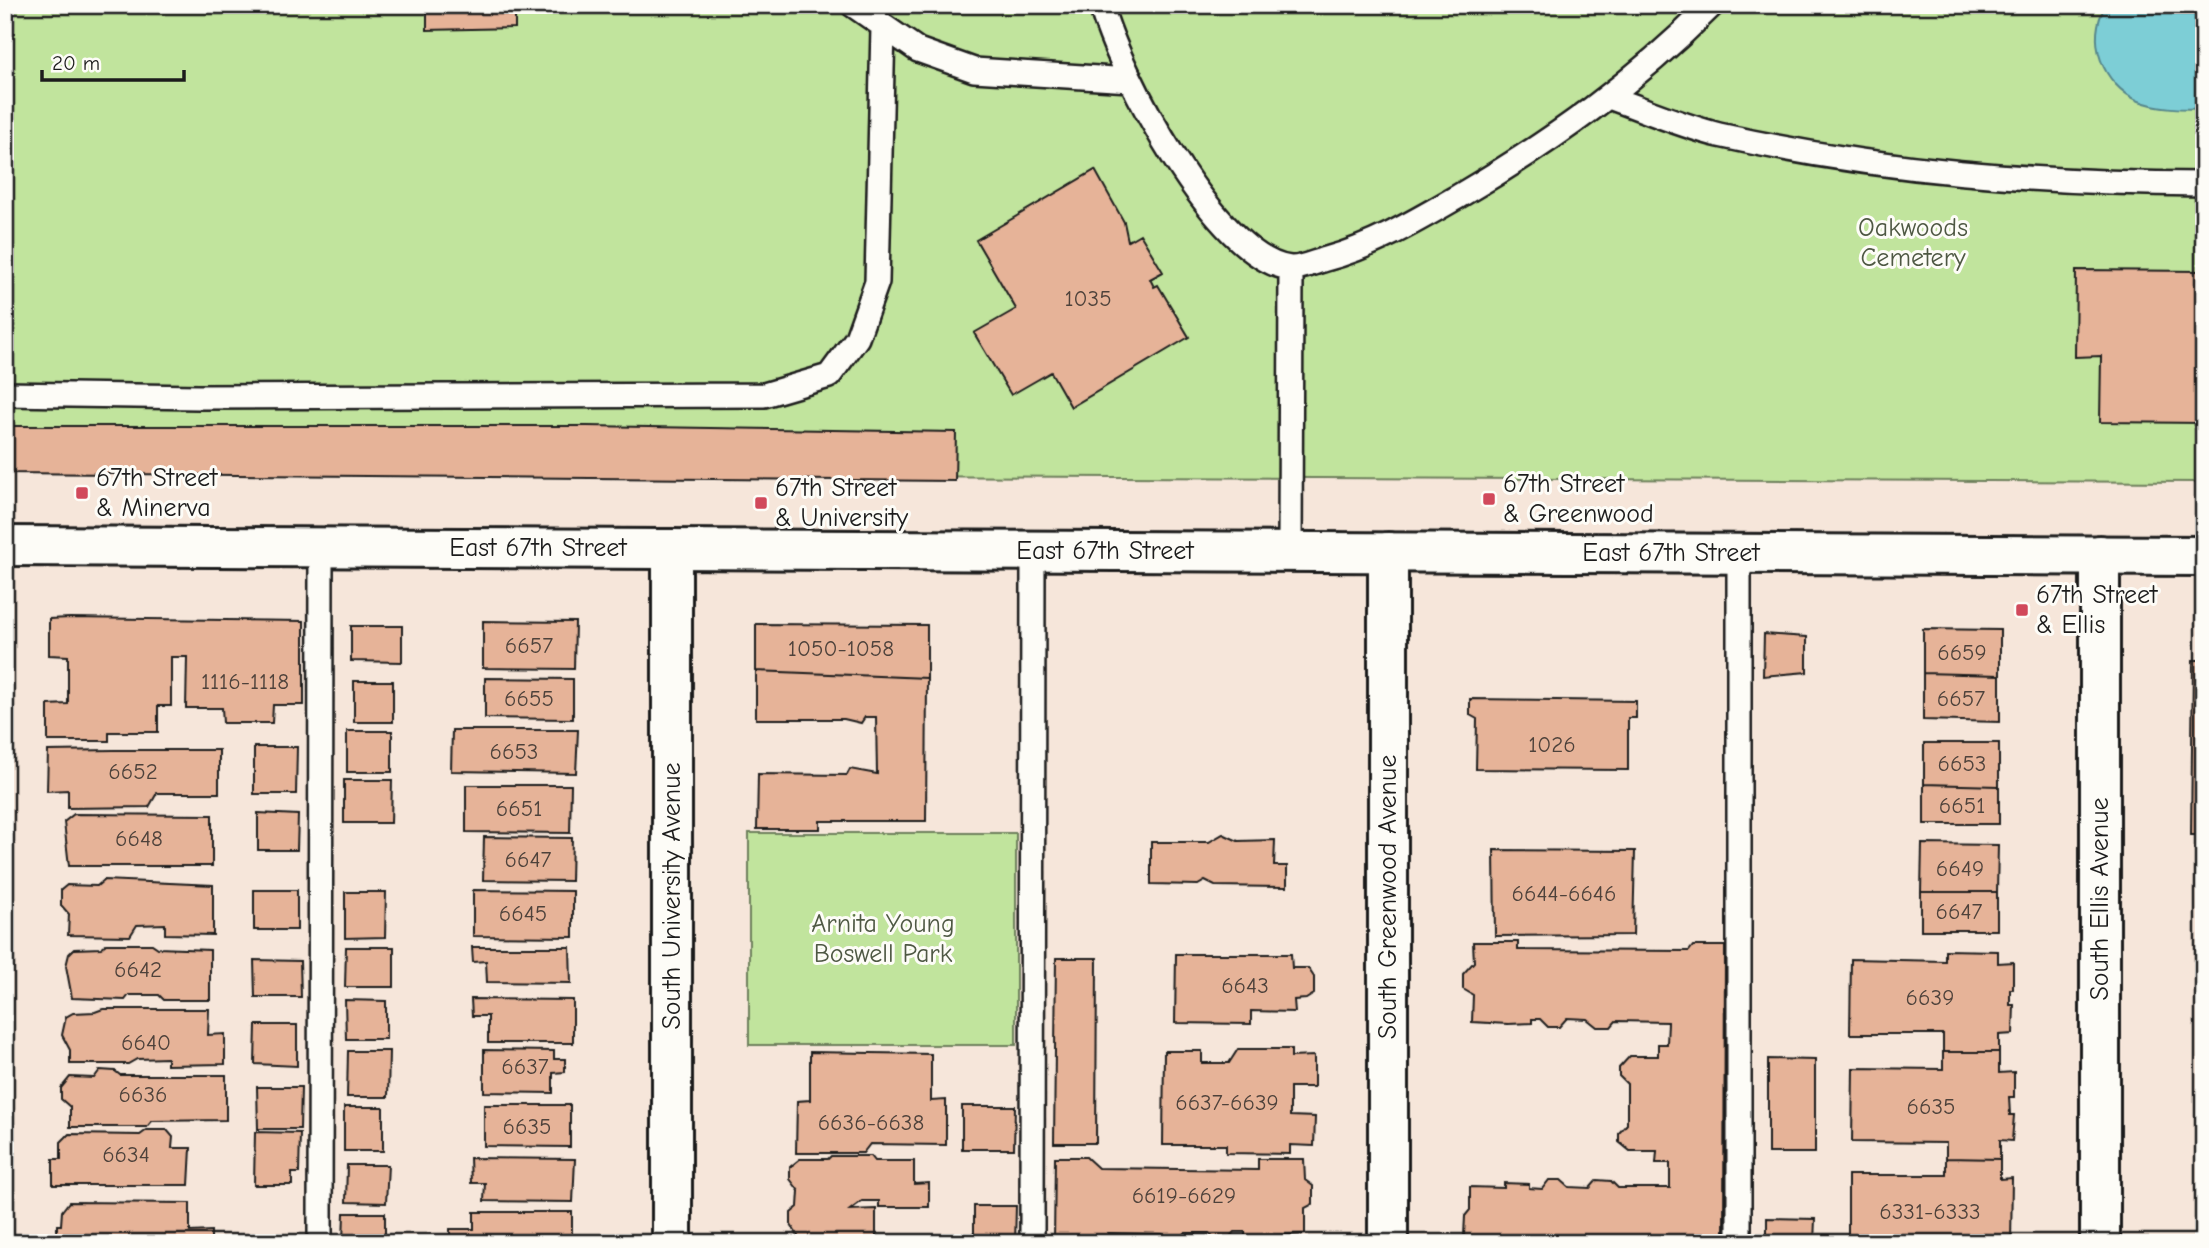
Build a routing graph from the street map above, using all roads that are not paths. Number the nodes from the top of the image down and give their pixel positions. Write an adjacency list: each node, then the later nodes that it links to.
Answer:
1 (853, 5): 4 (lane)
2 (1101, 5): 5 (lane)
3 (1712, 5): 6 (lane)
4 (883, 27): 5 (lane); 9 (lane)
5 (1130, 80): 8 (lane)
6 (1609, 97): 7 (lane); 8 (lane)
7 (2204, 184)
8 (1291, 268): 14 (lane)
9 (5, 394)
10 (5, 546): 11 (street, East 67th Street)
11 (321, 547): 12 (street, East 67th Street); 19 (lane)
12 (671, 549): 13 (street, East 67th Street); 20 (street, South University Avenue)
13 (1033, 550): 14 (street, East 67th Street); 21 (lane)
14 (1290, 552): 15 (street, East 67th Street)
15 (1388, 552): 16 (street, East 67th Street); 22 (street, South Greenwood Avenue)
16 (1738, 553): 17 (street, East 67th Street); 23 (lane)
17 (2100, 555): 18 (street, East 67th Street); 24 (street, South Ellis Avenue)
18 (2204, 556)
19 (320, 1243)
20 (672, 1243)
21 (1032, 1243)
22 (1388, 1243)
23 (1740, 1243)
24 (2100, 1243)

